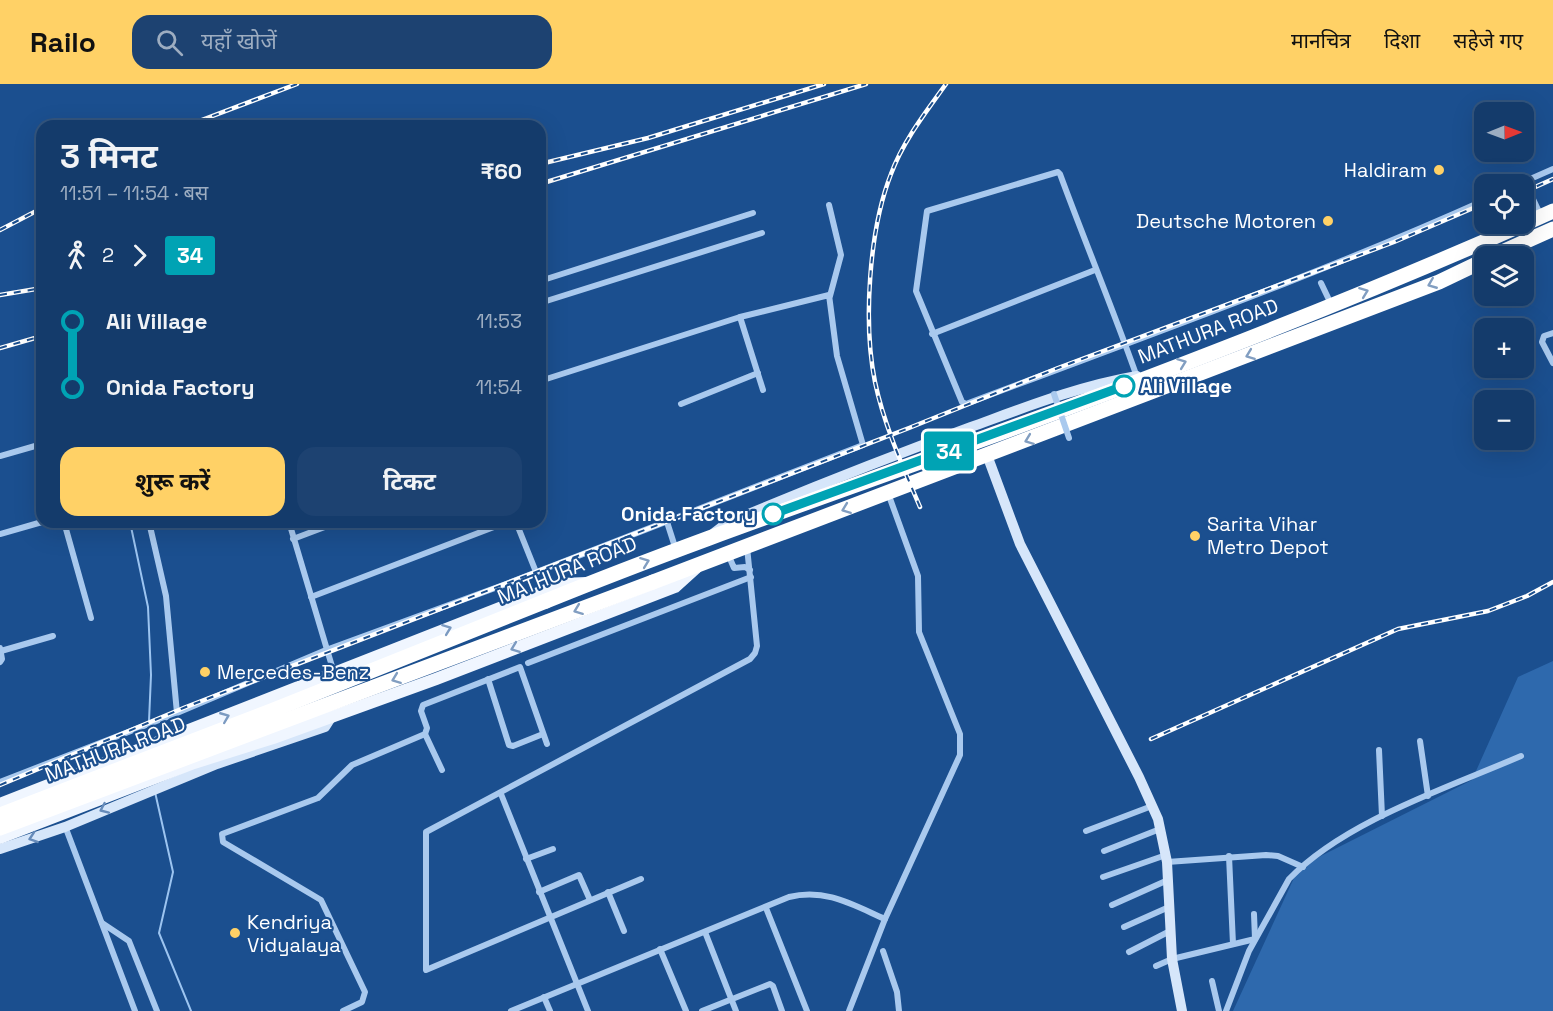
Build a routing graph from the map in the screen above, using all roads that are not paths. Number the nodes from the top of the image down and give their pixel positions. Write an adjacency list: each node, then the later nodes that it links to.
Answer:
1 (1553, 169): 2 (street)
2 (1534, 178)
3 (1534, 198): 7 (street)
4 (829, 205): 15 (street)
5 (1474, 205): 21 (street)
6 (753, 213): 13 (street)
7 (1547, 214): 17 (highway, MATHURA ROAD, one-way to 7)
8 (1553, 229): 10 (highway)
9 (762, 233): 16 (street)
10 (1515, 246)
11 (1474, 265): 31 (highway, MATHURA ROAD, one-way to 31)
12 (1095, 270): 20 (street); 20 (street); 21 (street)
13 (546, 279)
14 (1321, 283): 17 (street)
15 (830, 296): 18 (street); 34 (street)
16 (546, 301)
17 (1332, 305): 24 (highway, MATHURA ROAD, one-way to 17)
18 (740, 317): 23 (street); 25 (street)
19 (1553, 333): 22 (street)
20 (932, 334): 21 (street)
21 (1125, 344): 24 (street)
22 (1553, 363)
23 (758, 373): 26 (street); 28 (street)
24 (1138, 378): 45 (highway, MATHURA ROAD)
25 (546, 379)
26 (763, 390)
27 (1054, 394): 29 (street, bridge)
28 (681, 404)
29 (1069, 438)
30 (36, 446): 32 (street)
31 (987, 455): 33 (highway, MATHURA ROAD); 75 (street)
32 (0, 456)
33 (888, 493): 44 (highway, MATHURA ROAD, one-way to 44); 102 (street)
34 (667, 522): 45 (street); 48 (street)
35 (36, 524): 42 (street)
36 (65, 528): 52 (street)
37 (150, 528): 60 (street)
38 (290, 528): 43 (street)
39 (322, 528): 43 (street)
40 (491, 528): 51 (street)
41 (518, 528): 48 (street)
42 (0, 534)
43 (293, 539): 51 (street)
44 (747, 547): 46 (highway, MATHURA ROAD); 49 (street)
45 (676, 550): 50 (highway, MATHURA ROAD, one-way to 45)
46 (728, 554): 47 (highway, MATHURA ROAD); 49 (street)
47 (701, 564): 69 (main road, MATHURA ROAD, one-way to 69); 80 (highway, MATHURA ROAD, one-way to 80, bridge)
48 (536, 572): 55 (street)
49 (751, 573): 57 (street); 71 (street)
50 (590, 583): 58 (main road, MATHURA ROAD, one-way to 50); 77 (highway, MATHURA ROAD, bridge)
51 (311, 597): 55 (street)
52 (91, 618)
53 (53, 636): 54 (street)
54 (1, 650): 56 (street)
55 (327, 650): 58 (street); 60 (street)
56 (0, 662)
57 (528, 663)
58 (334, 673): 67 (main road, MATHURA ROAD, one-way to 58)
59 (488, 679): 61 (street); 62 (street); 62 (street)
60 (177, 714): 70 (street)
61 (424, 734): 68 (street); 121 (street)
62 (543, 734): 64 (street)
63 (1420, 741): 72 (street)
64 (547, 744)
65 (1379, 750): 78 (street)
66 (1521, 756): 72 (street)
67 (89, 770): 73 (main road); 74 (main road, MATHURA ROAD)
68 (442, 770)
69 (156, 781): 73 (main road, MATHURA ROAD); 79 (street, one-way to 79)
70 (0, 783)
71 (501, 794): 88 (street); 101 (street)
72 (1428, 796): 78 (street)
73 (98, 800): 76 (main road, MATHURA ROAD)
74 (0, 804)
75 (1152, 806): 81 (street); 82 (street)
76 (61, 814): 79 (street); 83 (main road, MATHURA ROAD)
77 (0, 815)
78 (1382, 816): 90 (street)
79 (65, 826): 84 (street, one-way to 84); 103 (street)
80 (0, 828)
81 (1160, 829): 86 (street); 89 (street)
82 (1086, 831)
83 (0, 838)
84 (0, 849)
85 (554, 849): 88 (street)
86 (1104, 851)
87 (1228, 856): 89 (street); 90 (street); 109 (street)
88 (526, 859): 94 (street)
89 (1166, 859): 91 (street); 93 (street)
90 (1303, 867): 108 (street)
91 (1103, 877)
92 (641, 879): 95 (street)
93 (1168, 880): 97 (street); 98 (street)
94 (539, 892): 96 (street); 101 (street)
95 (608, 892): 96 (street); 105 (street)
96 (590, 900): 101 (street)
97 (1112, 904)
98 (1169, 907): 104 (street); 106 (street)
99 (766, 908): 102 (street); 107 (street); 129 (street)
100 (1254, 914): 108 (street)
101 (549, 917): 116 (street)
102 (885, 919): 130 (street)
103 (102, 923): 119 (street); 120 (street)
104 (1124, 927)
105 (624, 931)
106 (1170, 931): 112 (street); 113 (street)
107 (705, 932): 110 (street); 118 (street)
108 (1255, 939): 109 (street); 134 (street)
109 (1233, 944): 113 (street)
110 (660, 949): 116 (street); 125 (street)
111 (883, 951): 131 (street)
112 (1129, 952)
113 (1172, 959): 114 (street); 132 (street)
114 (1156, 966)
115 (1212, 981): 133 (street)
116 (577, 984): 117 (street); 124 (street)
117 (544, 997): 122 (street); 123 (street)
118 (731, 999): 126 (street); 127 (street); 128 (street)
119 (135, 1011)
120 (157, 1011)
121 (343, 1011)
122 (511, 1011)
123 (550, 1011)
124 (588, 1011)
125 (686, 1011)
126 (702, 1011)
127 (736, 1011)
128 (782, 1011)
129 (807, 1011)
130 (849, 1011)
131 (899, 1011)
132 (1182, 1011)
133 (1219, 1011)
134 (1226, 1011)

